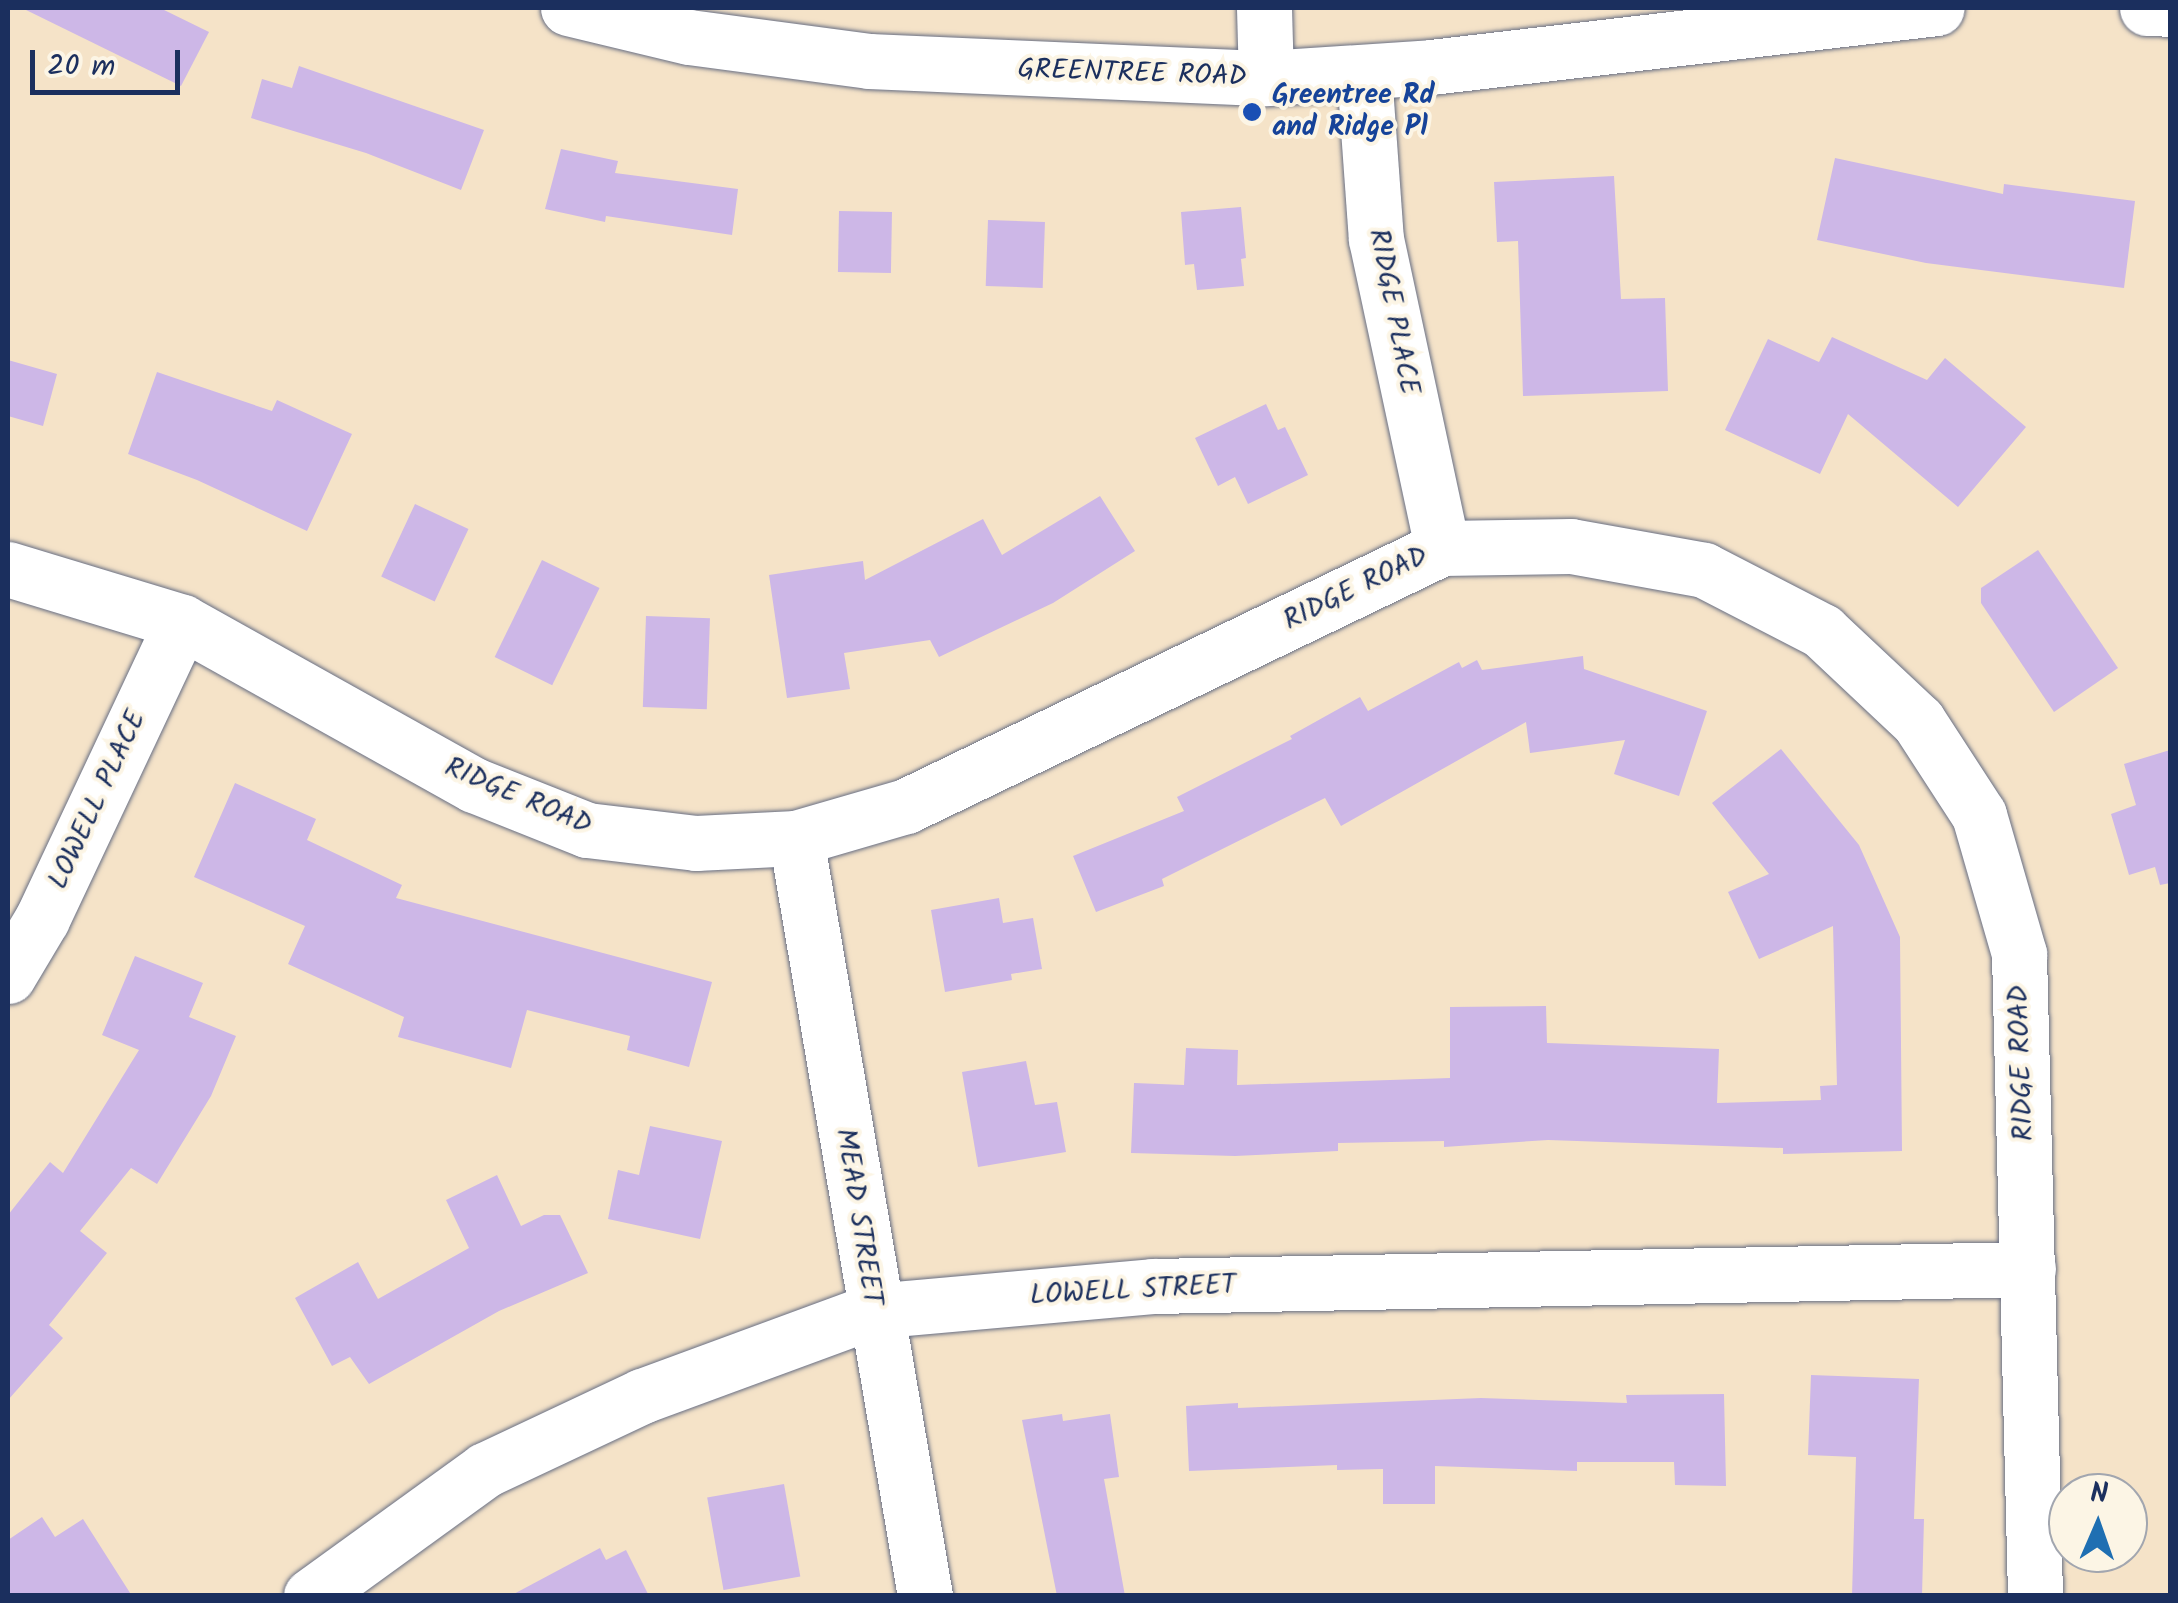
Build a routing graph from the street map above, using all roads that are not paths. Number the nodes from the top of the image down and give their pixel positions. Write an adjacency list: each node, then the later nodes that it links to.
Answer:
1 (568, 8): 7 (street, GREENTREE ROAD)
2 (1264, 8): 7 (street)
3 (1937, 8): 6 (street, GREENTREE ROAD)
4 (2147, 8): 5 (street)
5 (2170, 9)
6 (1364, 73): 7 (street, GREENTREE ROAD); 8 (street, RIDGE PLACE)
7 (1266, 78)
8 (1442, 548): 11 (street, RIDGE ROAD); 13 (street, RIDGE ROAD)
9 (8, 569): 10 (street, RIDGE ROAD)
10 (182, 622): 11 (street, RIDGE ROAD); 12 (street, LOWELL PLACE)
11 (796, 838): 14 (street, MEAD STREET)
12 (8, 976)
13 (2028, 1269): 14 (street, LOWELL STREET); 17 (street, RIDGE ROAD)
14 (873, 1311): 15 (street, LOWELL STREET); 16 (street, MEAD STREET)
15 (311, 1596)
16 (924, 1596)
17 (2035, 1596)

